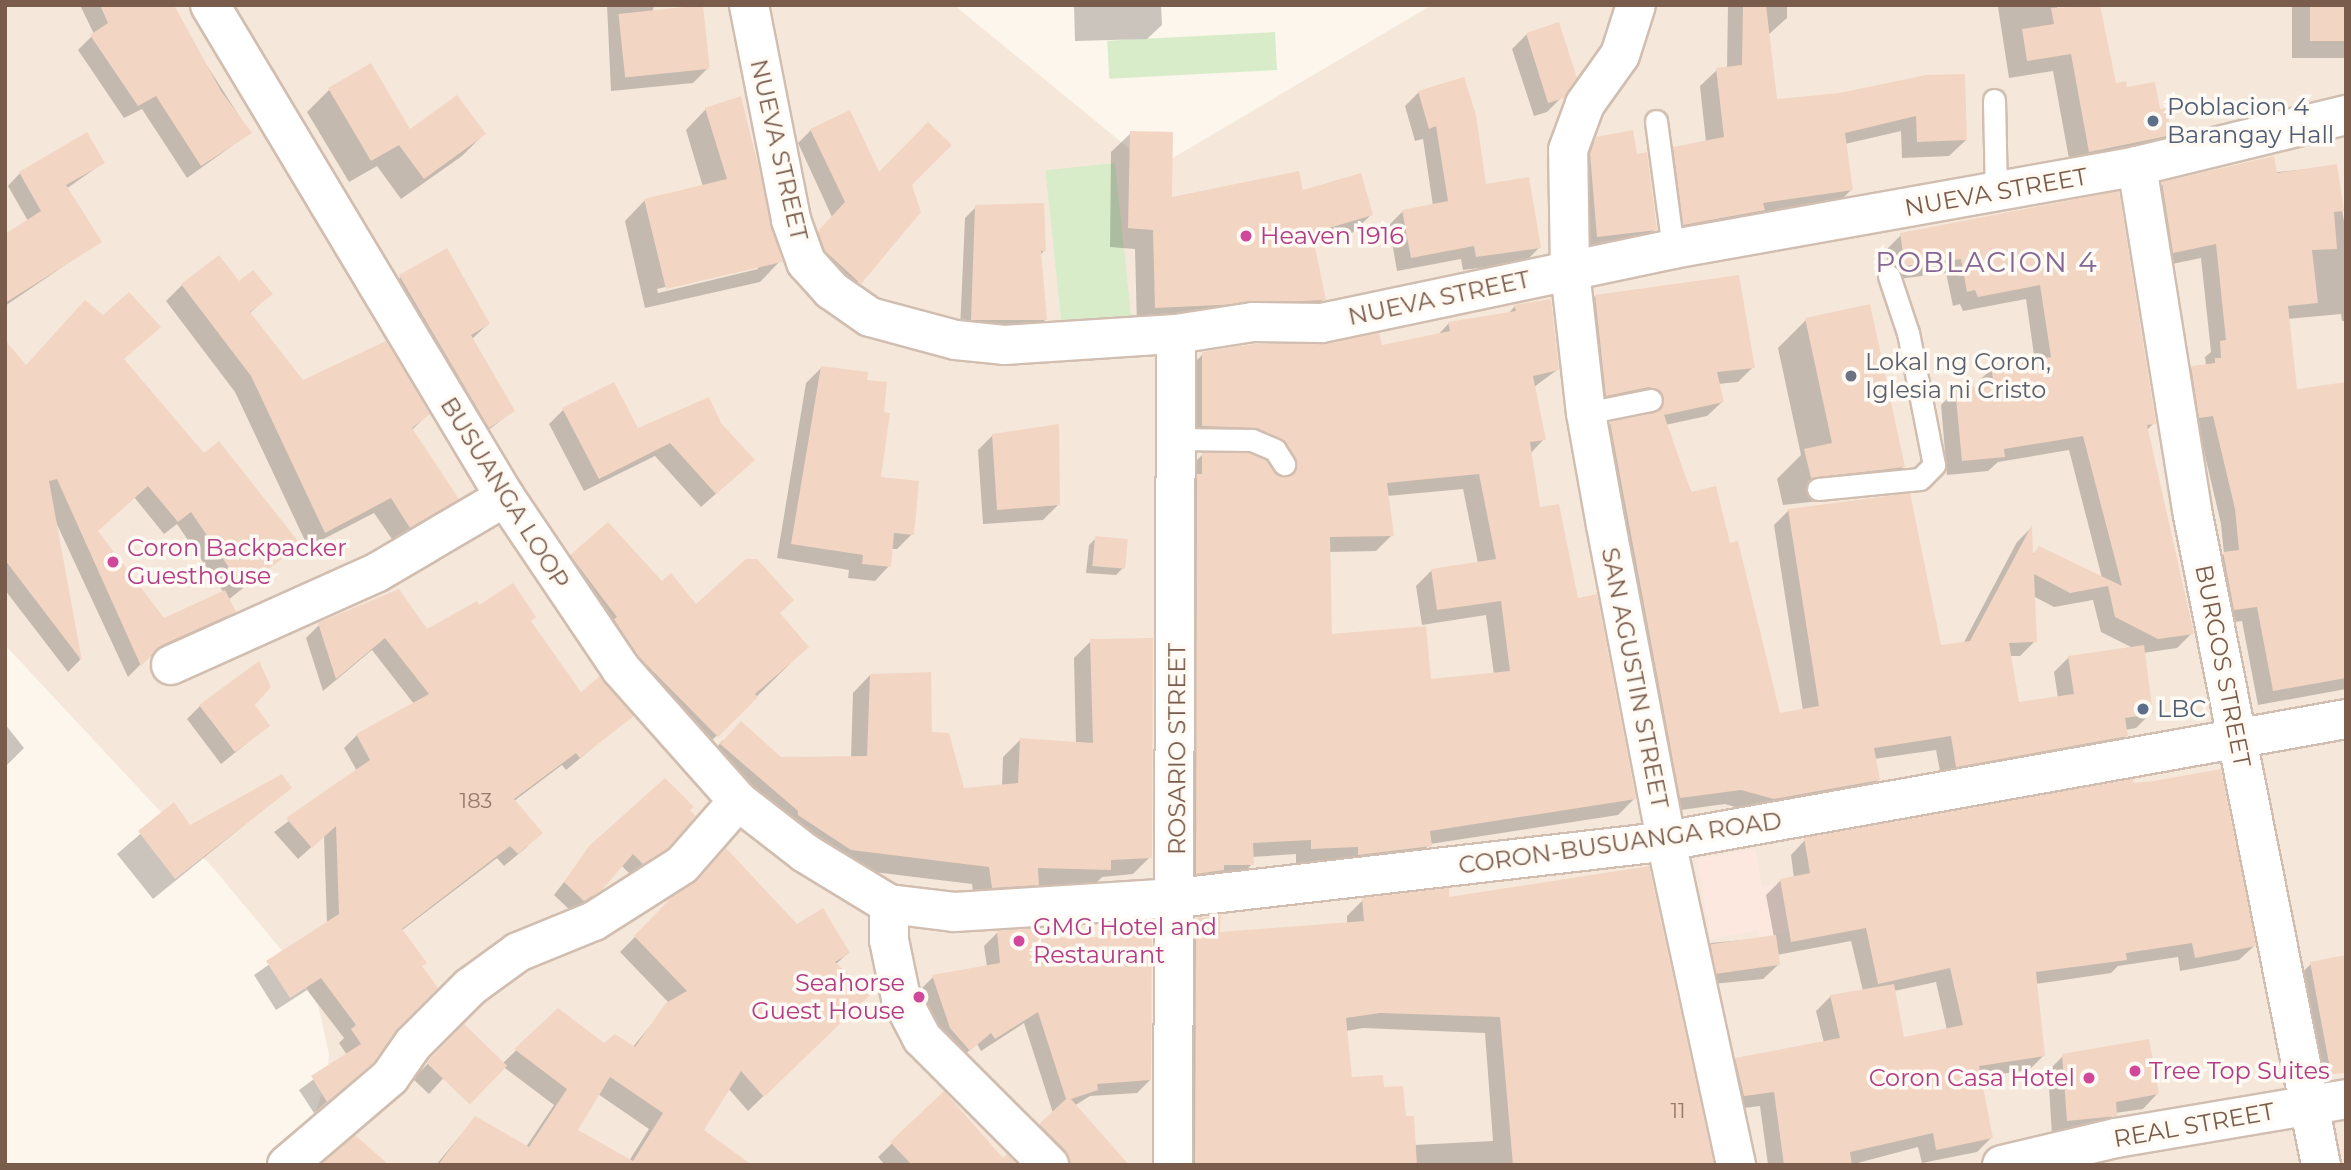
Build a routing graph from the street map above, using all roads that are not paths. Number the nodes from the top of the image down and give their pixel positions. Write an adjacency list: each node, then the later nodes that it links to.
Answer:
1 (209, 5): 18 (street, BUSUANGA LOOP)
2 (749, 5): 12 (street, NUEVA STREET)
3 (1636, 5): 10 (street, SAN AGUSTIN STREET)
4 (1994, 100): 8 (lane)
5 (2346, 115): 7 (street, NUEVA STREET)
6 (1656, 121): 9 (lane)
7 (2137, 166): 8 (street, NUEVA STREET); 21 (street, BURGOS STREET)
8 (1996, 192): 9 (street, NUEVA STREET)
9 (1673, 249): 10 (street, NUEVA STREET)
10 (1570, 271): 12 (street, NUEVA STREET); 14 (street, SAN AGUSTIN STREET)
11 (1889, 276): 17 (lane)
12 (1175, 334): 15 (street, ROSARIO STREET)
13 (1651, 400): 14 (lane)
14 (1586, 413): 23 (street, SAN AGUSTIN STREET)
15 (1177, 439): 16 (lane); 24 (street, ROSARIO STREET)
16 (1284, 464)
17 (1818, 489)
18 (505, 497): 19 (street); 22 (street, BUSUANGA LOOP)
19 (171, 665)
20 (2346, 719): 21 (street, CORON-BUSUANGA ROAD)
21 (2236, 737): 23 (street, CORON-BUSUANGA ROAD); 26 (street, BURGOS STREET)
22 (738, 801): 25 (street, BUSUANGA LOOP); 27 (street)
23 (1667, 841): 24 (street, CORON-BUSUANGA ROAD); 30 (street, SAN AGUSTIN STREET)
24 (1177, 898): 25 (street, CORON-BUSUANGA ROAD); 29 (street, ROSARIO STREET)
25 (889, 904): 28 (street)
26 (2328, 1102): 31 (street, REAL STREET); 32 (street, BURGOS STREET)
27 (287, 1165)
28 (1049, 1165)
29 (1173, 1165)
30 (1736, 1165)
31 (2002, 1165)
32 (2321, 1165)

